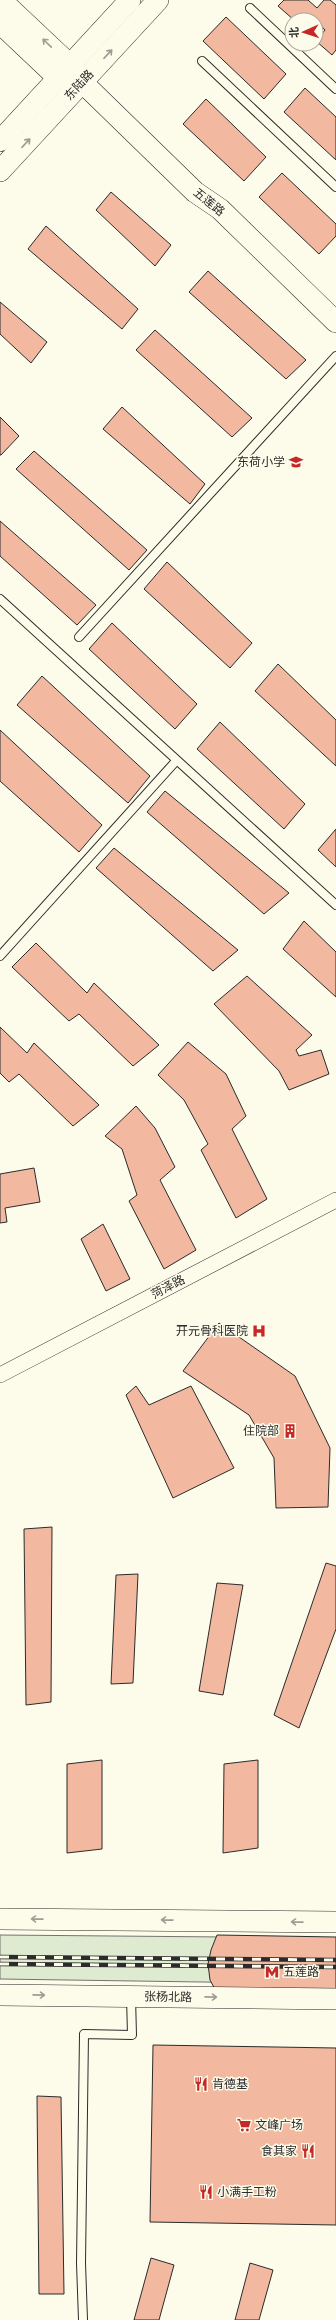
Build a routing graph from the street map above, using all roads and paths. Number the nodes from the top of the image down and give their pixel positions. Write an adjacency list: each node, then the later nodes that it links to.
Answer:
1 (1, 0): 7 (main road, 五莲路, one-way to 1)
2 (130, 0): 7 (main road, 东陆路)
3 (158, 0): 8 (main road, 东陆路, one-way to 3)
4 (250, 8): 9 (lane)
5 (0, 23): 7 (main road, 五莲路)
6 (202, 61): 12 (lane)
7 (64, 72): 8 (main road, 五莲路); 10 (main road, 东陆路)
8 (82, 82): 11 (main road, 东陆路, one-way to 8); 13 (main road, 五莲路)
9 (336, 89)
10 (0, 141)
11 (0, 171)
12 (336, 188)
13 (336, 322)
14 (336, 356): 16 (lane)
15 (0, 599): 17 (lane)
16 (79, 637)
17 (176, 761): 18 (lane); 19 (lane)
18 (336, 905)
19 (0, 956)
20 (336, 1200): 21 (street, 菏泽路)
21 (0, 1375)
22 (0, 1919): 23 (main road, one-way to 22)
23 (336, 1922)
24 (0, 1995): 25 (main road, 张杨北路, one-way to 25)
25 (131, 1996): 26 (main road, 张杨北路, one-way to 26); 27 (lane)
26 (336, 1999)
27 (83, 2320)

